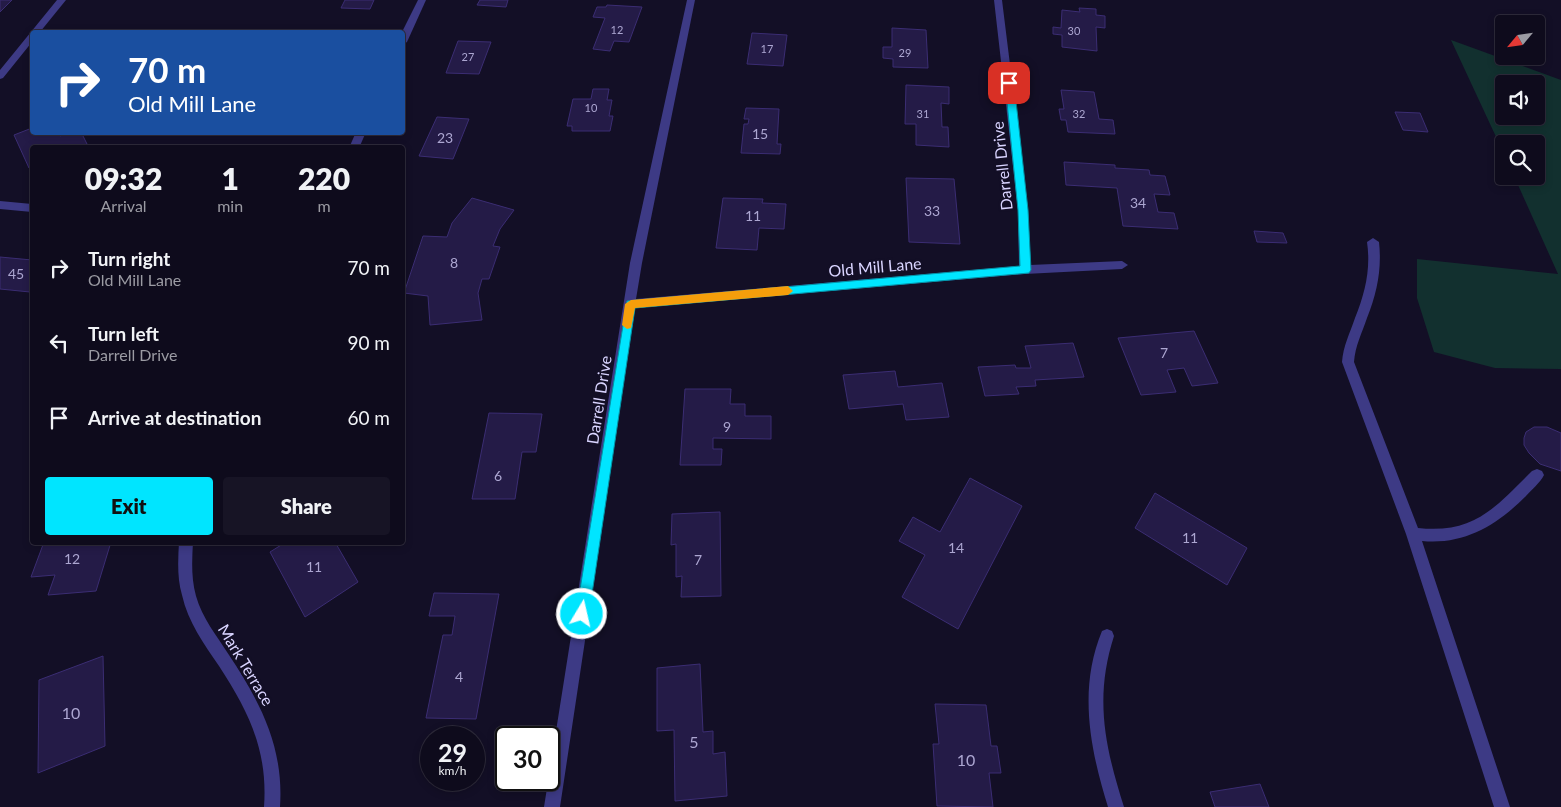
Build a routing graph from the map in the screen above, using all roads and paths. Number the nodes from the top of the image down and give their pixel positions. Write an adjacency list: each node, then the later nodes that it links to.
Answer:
1 (62, 0): 5 (street)
2 (422, 0): 6 (street)
3 (691, 0): 14 (street, Darrell Drive)
4 (998, 0): 13 (street, Darrell Drive)
5 (37, 30)
6 (405, 36)
7 (30, 38): 8 (street)
8 (0, 76)
9 (0, 205): 10 (street)
10 (30, 208)
11 (1373, 242): 16 (street)
12 (1122, 264): 13 (street, Old Mill Lane)
13 (1025, 270): 14 (street, Old Mill Lane)
14 (631, 304): 20 (street, Darrell Drive)
15 (1537, 475): 16 (street)
16 (1413, 534): 22 (street)
17 (186, 545): 19 (street, Mark Terrace)
18 (1107, 636): 21 (street)
19 (272, 807)
20 (552, 807)
21 (1116, 807)
22 (1502, 807)

